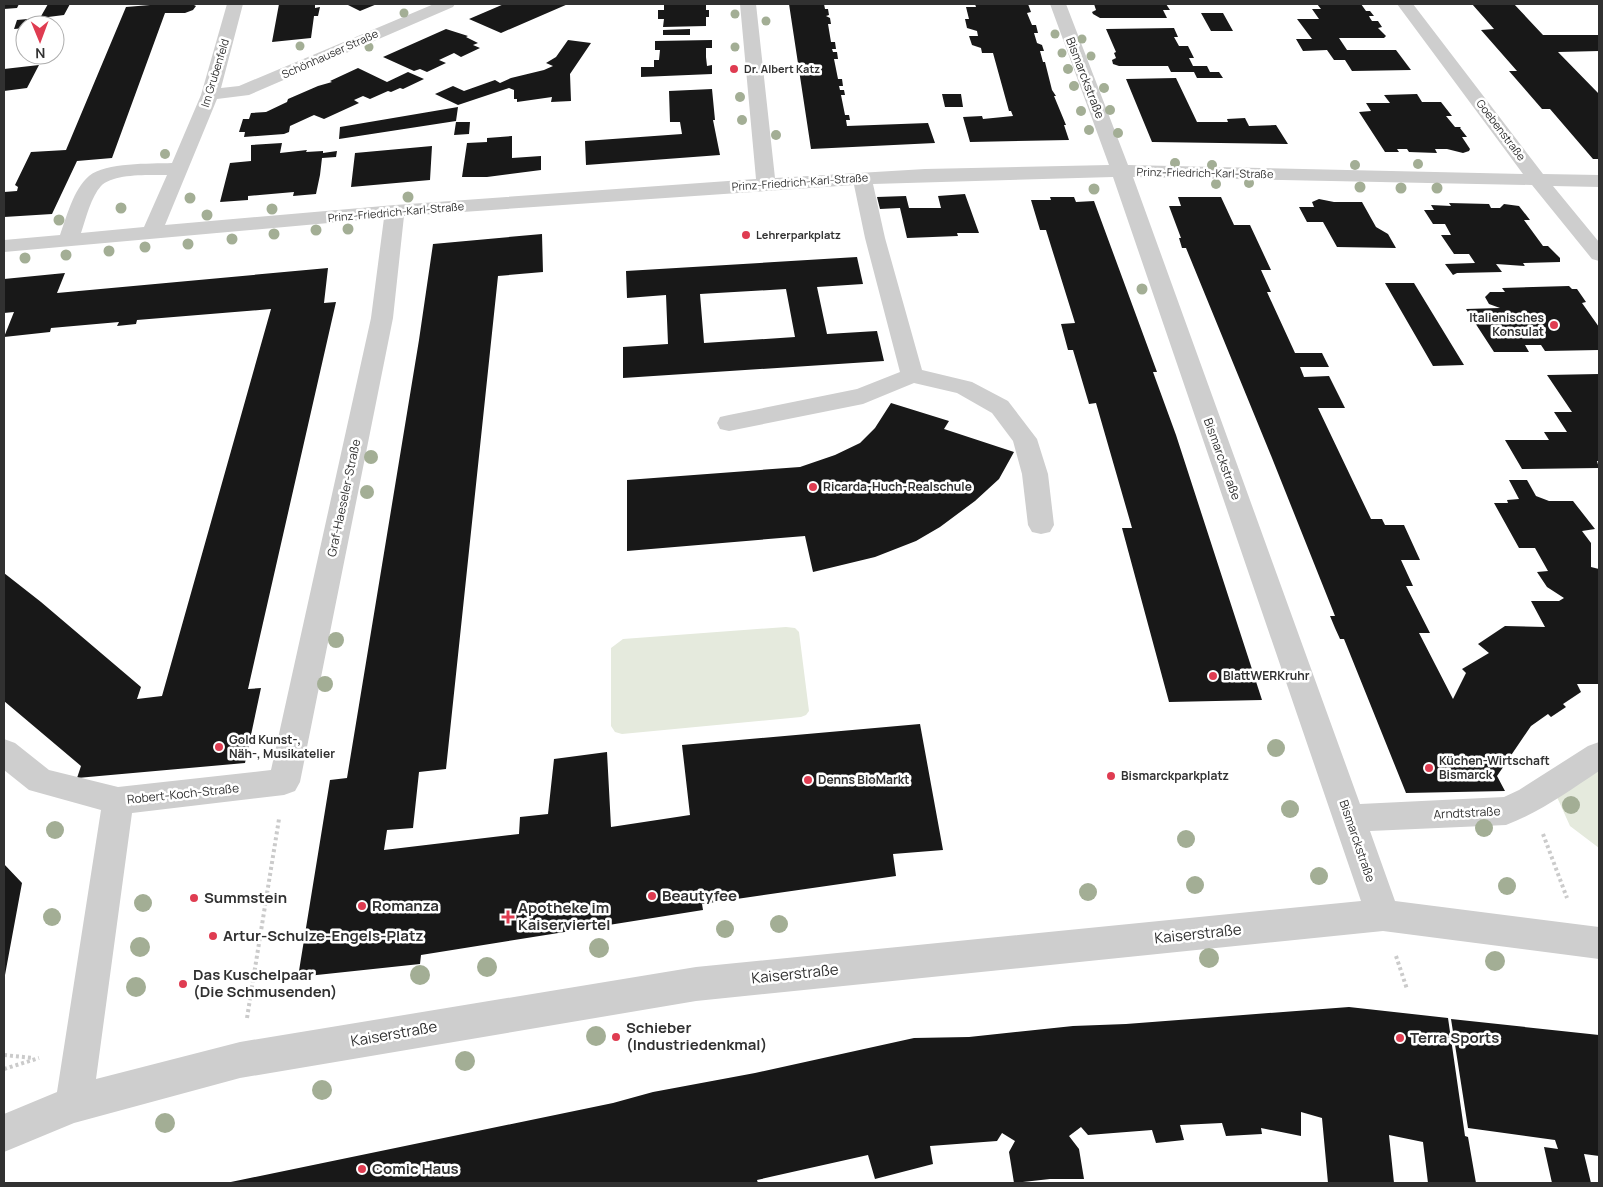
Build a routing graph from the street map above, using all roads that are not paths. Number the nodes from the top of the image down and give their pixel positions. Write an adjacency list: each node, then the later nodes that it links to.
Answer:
1 (235, 4): 6 (street, Im Grubenfeld)
2 (448, 4): 6 (street, Schönhauser Straße)
3 (748, 4): 12 (street)
4 (1058, 4): 8 (street, Bismarckstraße)
5 (1405, 4): 10 (street, Goebenstraße)
6 (210, 95): 7 (street, Im Grubenfeld)
7 (178, 169): 14 (street, Im Grubenfeld); 15 (street)
8 (1120, 171): 9 (street, Prinz-Friedrich-Karl-Straße); 10 (street, Prinz-Friedrich-Karl-Straße); 25 (street, Bismarckstraße)
9 (862, 178): 12 (street, Prinz-Friedrich-Karl-Straße); 18 (street)
10 (1538, 180): 11 (street, Prinz-Friedrich-Karl-Straße); 17 (street, Goebenstraße)
11 (1599, 181)
12 (766, 184): 13 (street, Prinz-Friedrich-Karl-Straße)
13 (395, 211): 14 (street, Prinz-Friedrich-Karl-Straße); 23 (street, Graf-Haeseler-Straße)
14 (152, 233): 15 (street, Prinz-Friedrich-Karl-Straße)
15 (68, 241): 16 (street, Prinz-Friedrich-Karl-Straße)
16 (4, 246)
17 (1599, 255)
18 (912, 375): 19 (street); 20 (street)
19 (729, 423)
20 (1041, 525)
21 (4, 752): 24 (street, Robert-Koch-Straße)
22 (1599, 755): 25 (street, Arndtstraße)
23 (284, 782): 24 (street, Robert-Koch-Straße)
24 (118, 801): 28 (street)
25 (1350, 818): 26 (street, Bismarckstraße)
26 (1383, 915): 27 (street, Kaiserstraße); 28 (street, Kaiserstraße)
27 (1591, 942)
28 (74, 1104): 29 (street, Kaiserstraße)
29 (4, 1133)

